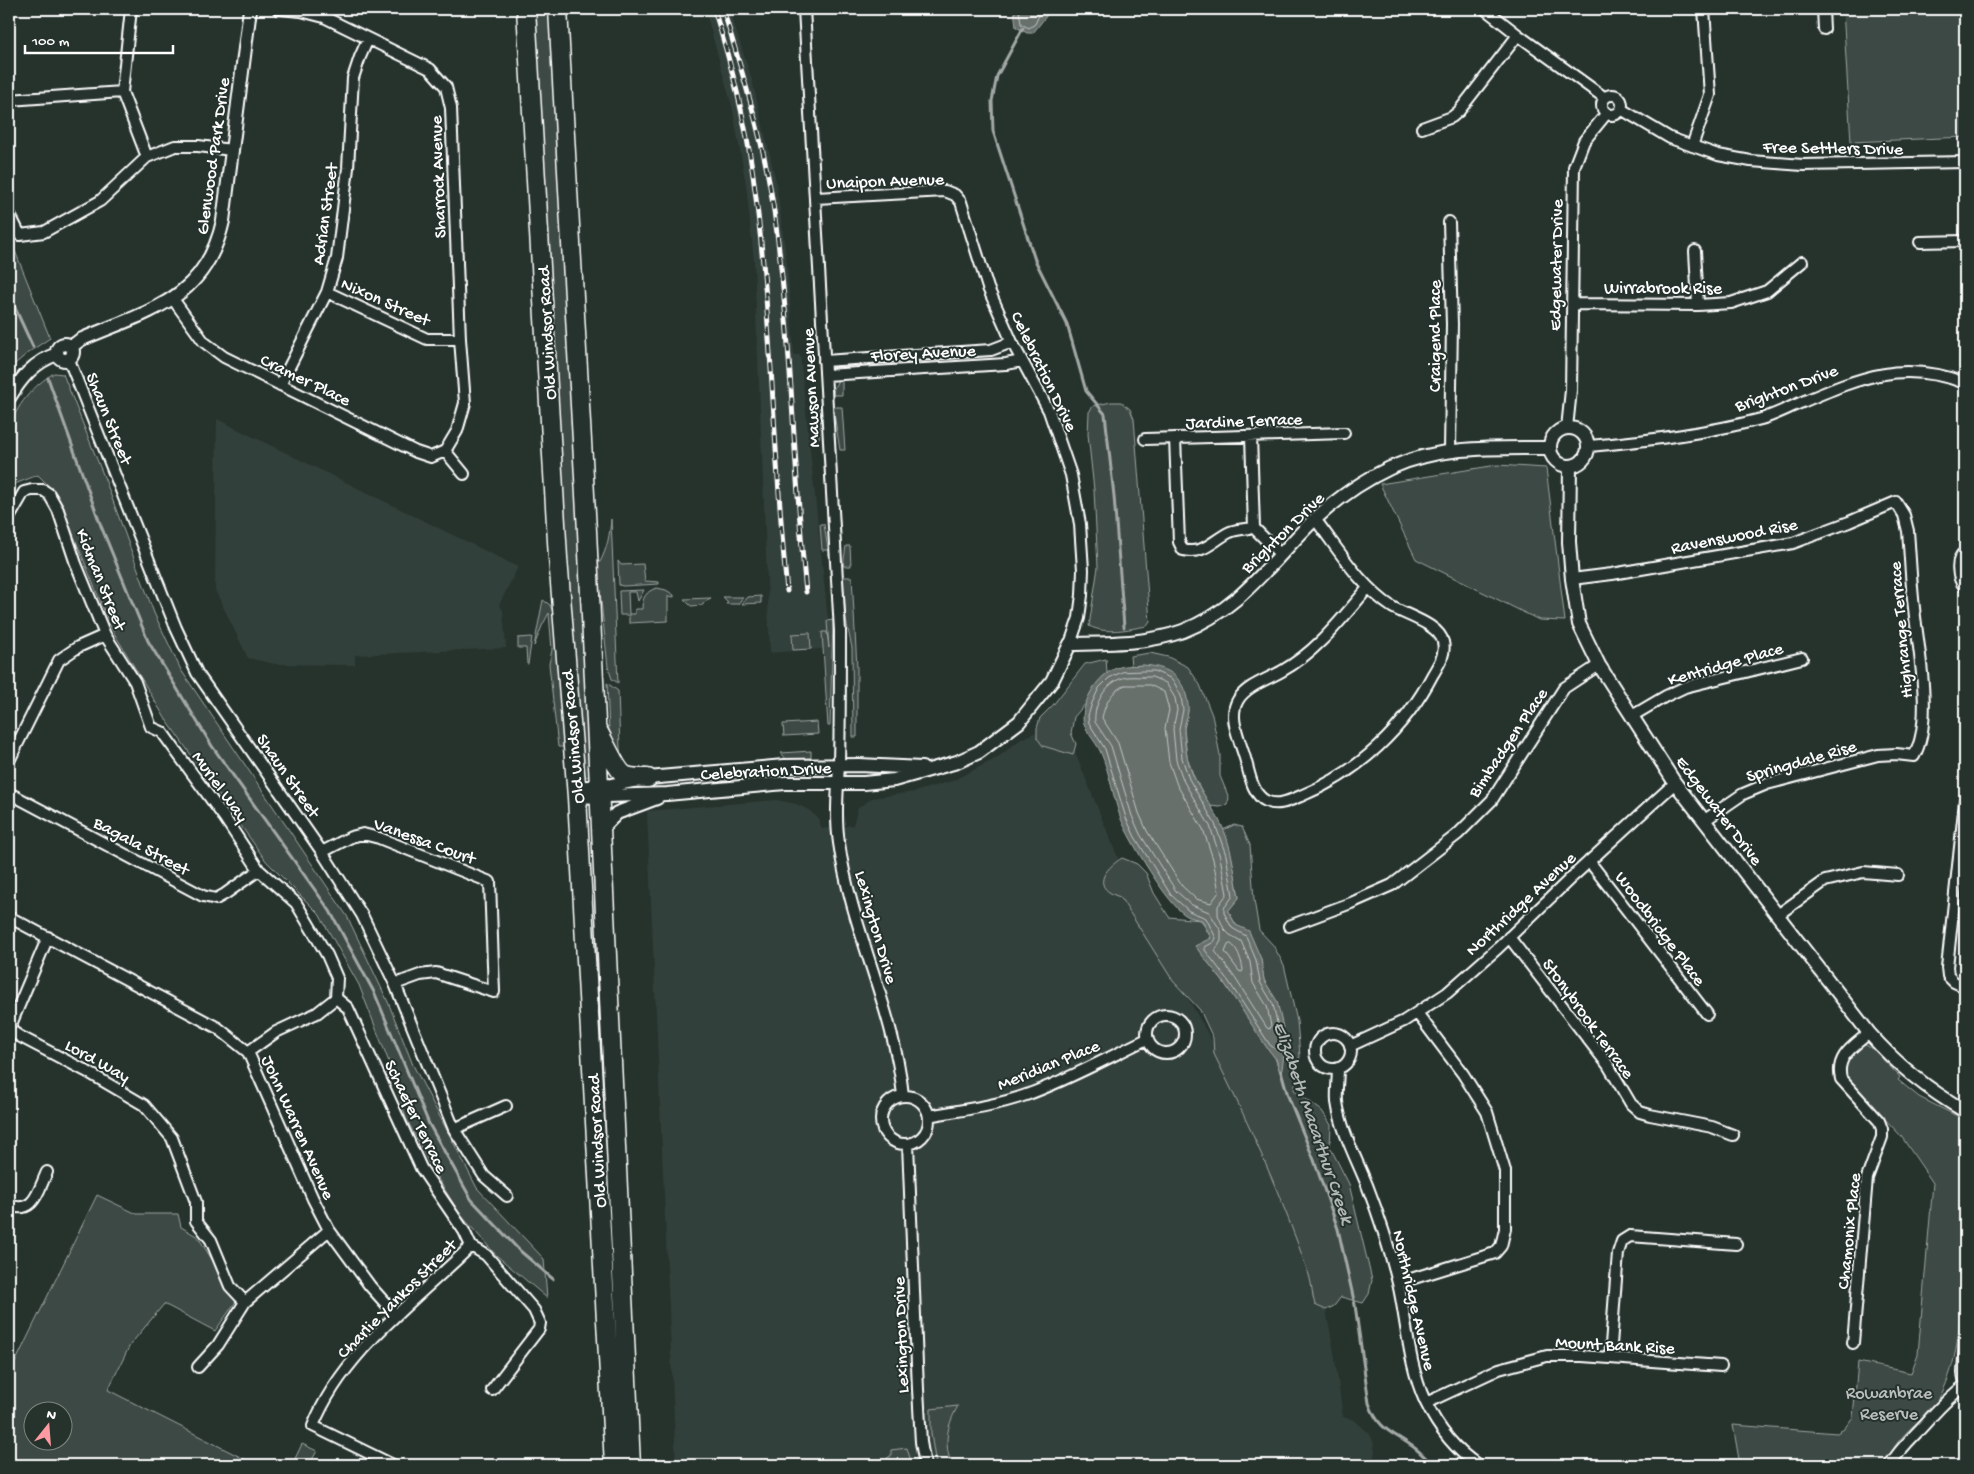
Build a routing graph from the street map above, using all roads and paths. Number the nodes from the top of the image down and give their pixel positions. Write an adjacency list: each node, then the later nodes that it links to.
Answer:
1 (131, 9): 13 (street)
2 (250, 9): 20 (street, Glenwood Park Drive)
3 (278, 9): 12 (street, Sharrock Avenue)
4 (526, 9): 81 (highway, Old Windsor Road)
5 (558, 9): 72 (highway, Old Windsor Road)
6 (804, 9): 24 (street, Mawson Avenue)
7 (1485, 9): 11 (street)
8 (1704, 9): 19 (street)
9 (1823, 9): 10 (street)
10 (1824, 29)
11 (1518, 35): 14 (street); 18 (street)
12 (368, 39): 31 (street, Adrian Street); 35 (street, Sharrock Avenue)
13 (122, 92): 15 (street); 21 (street)
14 (1605, 98): 16 (street); 17 (street)
15 (9, 100)
16 (1621, 109): 17 (street); 19 (street, Free Settlers Drive)
17 (1607, 113): 33 (street, Edgewater Drive)
18 (1422, 128)
19 (1692, 146): 22 (street, Free Settlers Drive)
20 (232, 150): 21 (street); 32 (street, Glenwood Park Drive)
21 (147, 157): 25 (street)
22 (1965, 162)
23 (956, 196): 24 (street, Unaipon Avenue); 36 (street, Celebration Drive)
24 (816, 198): 40 (street, Mawson Avenue)
25 (9, 213)
26 (1449, 222): 53 (street, Craigend Place)
27 (1965, 241): 28 (street)
28 (1920, 242)
29 (1695, 251): 34 (street)
30 (1802, 262): 34 (street, Wirrabrook Rise)
31 (327, 292): 35 (street, Nixon Street); 44 (street, Adrian Street)
32 (173, 299): 37 (street, Glenwood Park Drive); 44 (street, Cramer Place)
33 (1572, 304): 34 (street, Wirrabrook Rise); 46 (street, Edgewater Drive)
34 (1698, 305)
35 (460, 339): 54 (street, Sharrock Avenue)
36 (1012, 342): 40 (street, Florey Avenue); 41 (street, Celebration Drive)
37 (71, 346): 38 (street); 39 (street)
38 (56, 354): 39 (street); 45 (street)
39 (69, 360): 87 (street, Shaun Street)
40 (824, 361): 42 (street, Mawson Avenue)
41 (1022, 361): 42 (street, Florey Avenue); 67 (street, Celebration Drive)
42 (826, 375): 75 (street, Mawson Avenue)
43 (1965, 383): 51 (street, Brighton Drive)
44 (280, 385): 54 (street, Cramer Place)
45 (9, 398)
46 (1567, 428): 51 (street); 52 (street)
47 (1344, 433): 48 (street, Jardine Terrace)
48 (1251, 436): 49 (street, Jardine Terrace); 60 (street)
49 (1175, 438): 50 (street, Jardine Terrace); 60 (street)
50 (1145, 439)
51 (1589, 446): 55 (street)
52 (1550, 448): 53 (street, Brighton Drive); 55 (street)
53 (1450, 450): 59 (street, Brighton Drive)
54 (445, 451): 56 (street)
55 (1570, 466): 63 (street, Edgewater Drive)
56 (464, 474)
57 (1896, 502): 63 (street, Ravenswood Rise); 73 (street, Highrange Terrace)
58 (9, 518): 66 (street, Kidman Street)
59 (1315, 519): 62 (street, Brighton Drive); 65 (street)
60 (1254, 528): 62 (street)
61 (1965, 552): 64 (street)
62 (1281, 555): 67 (street, Brighton Drive)
63 (1572, 579): 69 (street, Edgewater Drive)
64 (1965, 587)
65 (1368, 588): 65 (street)
66 (105, 635): 71 (street, Kidman Street); 74 (street)
67 (1070, 644): 76 (street, Celebration Drive)
68 (1802, 658): 70 (street, Kentridge Place)
69 (1599, 666): 70 (street, Edgewater Drive); 93 (street, Bimbadgen Place)
70 (1632, 716): 78 (street, Edgewater Drive)
71 (150, 726): 89 (street, Muriel Way)
72 (595, 726): 77 (highway); 80 (highway, Old Windsor Road)
73 (1914, 756): 85 (street, Springdale Rise)
74 (9, 761)
75 (839, 765): 76 (street, Celebration Drive); 77 (street, Celebration Drive); 79 (street, Lexington Drive)
76 (934, 769): 79 (street, Celebration Drive)
77 (648, 778): 80 (street, Celebration Drive)
78 (1675, 783): 85 (street, Edgewater Drive); 88 (street, Northridge Avenue)
79 (837, 784): 83 (street, Celebration Drive); 106 (street, Lexington Drive)
80 (598, 791): 81 (street); 83 (street, Celebration Drive); 86 (highway, Old Windsor Road)
81 (577, 792): 131 (highway, Old Windsor Road)
82 (9, 793): 89 (street, Bagala Street)
83 (667, 794): 86 (street)
84 (1965, 802): 97 (street)
85 (1705, 820): 91 (street, Edgewater Drive)
86 (601, 829): 132 (highway, Old Windsor Road)
87 (322, 852): 96 (street, Shaun Street); 96 (street, Vanessa Court)
88 (1589, 862): 95 (street, Northridge Avenue); 100 (street, Woodbridge Place)
89 (259, 870): 98 (street, Muriel Way)
90 (1898, 875): 91 (street)
91 (1779, 914): 101 (street, Edgewater Drive)
92 (9, 916): 94 (street, John Warren Avenue)
93 (1289, 926)
94 (48, 937): 104 (street, John Warren Avenue); 120 (street, Lord Way)
95 (1509, 937): 99 (street, Northridge Avenue); 111 (street, Stonybrook Terrace)
96 (395, 984): 110 (street, Shaun Street)
97 (1965, 987)
98 (336, 998): 104 (street); 118 (street, Schaefer Terrace)
99 (1417, 1012): 103 (street, Northridge Avenue); 119 (street)
100 (1707, 1014)
101 (1870, 1033): 108 (street, Edgewater Drive); 123 (street, Chamonix Place)
102 (1147, 1039): 109 (street, Meridian Place)
103 (1350, 1046): 105 (street, Northridge Avenue); 105 (street)
104 (248, 1052): 116 (street, John Warren Avenue)
105 (1338, 1068): 119 (street, Northridge Avenue)
106 (903, 1095): 109 (street); 112 (street)
107 (506, 1106): 110 (street)
108 (1965, 1111)
109 (929, 1116): 112 (street)
110 (454, 1129): 114 (street, Shaun Street)
111 (1733, 1135)
112 (908, 1144): 133 (street, Lexington Drive)
113 (47, 1172): 115 (street)
114 (507, 1196)
115 (9, 1206)
116 (328, 1230): 120 (street); 121 (street, John Warren Avenue)
117 (1736, 1244): 124 (street)
118 (471, 1246): 121 (street, Charlie Yankos Street); 128 (street)
119 (1398, 1283): 129 (street, Northridge Avenue)
120 (245, 1302): 126 (street)
121 (396, 1315): 130 (street, Charlie Yankos Street)
122 (1965, 1339): 127 (street)
123 (1853, 1343)
124 (1610, 1358): 125 (street, Mount Bank Rise); 129 (street, Mount Bank Rise)
125 (1721, 1366)
126 (198, 1367)
127 (1965, 1384): 135 (street)
128 (492, 1390)
129 (1426, 1403): 134 (street, Northridge Avenue)
130 (393, 1465)
131 (614, 1465)
132 (631, 1465)
133 (925, 1465)
134 (1478, 1465)
135 (1890, 1465)

